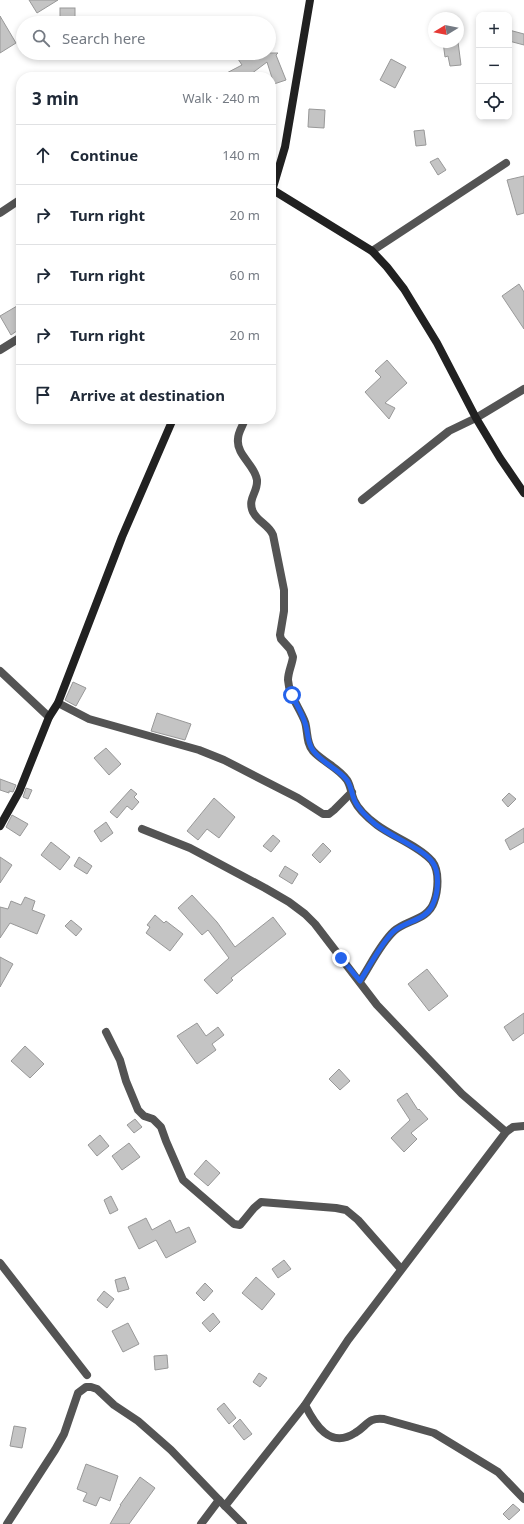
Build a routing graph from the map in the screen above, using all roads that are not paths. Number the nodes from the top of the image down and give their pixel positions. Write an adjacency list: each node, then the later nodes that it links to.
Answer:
1 (310, 0): 3 (street)
2 (506, 163): 7 (street)
3 (276, 178)
4 (276, 194): 7 (street)
5 (16, 202): 6 (street)
6 (0, 213)
7 (372, 251): 11 (street)
8 (16, 340): 9 (street)
9 (0, 350)
10 (524, 389): 11 (street)
11 (476, 418): 14 (street); 15 (street)
12 (171, 424): 17 (street)
13 (243, 424): 19 (street)
14 (524, 493)
15 (362, 500)
16 (0, 671): 18 (street)
17 (58, 703): 18 (street); 19 (street)
18 (49, 717): 20 (street)
19 (352, 792): 22 (street)
20 (0, 826)
21 (142, 829): 22 (street)
22 (360, 981): 25 (street)
23 (106, 1032): 27 (street)
24 (524, 1126): 25 (street)
25 (506, 1132): 27 (street)
26 (0, 1263): 28 (street)
27 (401, 1269): 29 (street)
28 (87, 1375)
29 (305, 1405): 30 (street); 31 (street)
30 (524, 1499)
31 (222, 1503): 32 (street); 33 (street); 34 (street)
32 (7, 1524)
33 (201, 1524)
34 (243, 1524)

